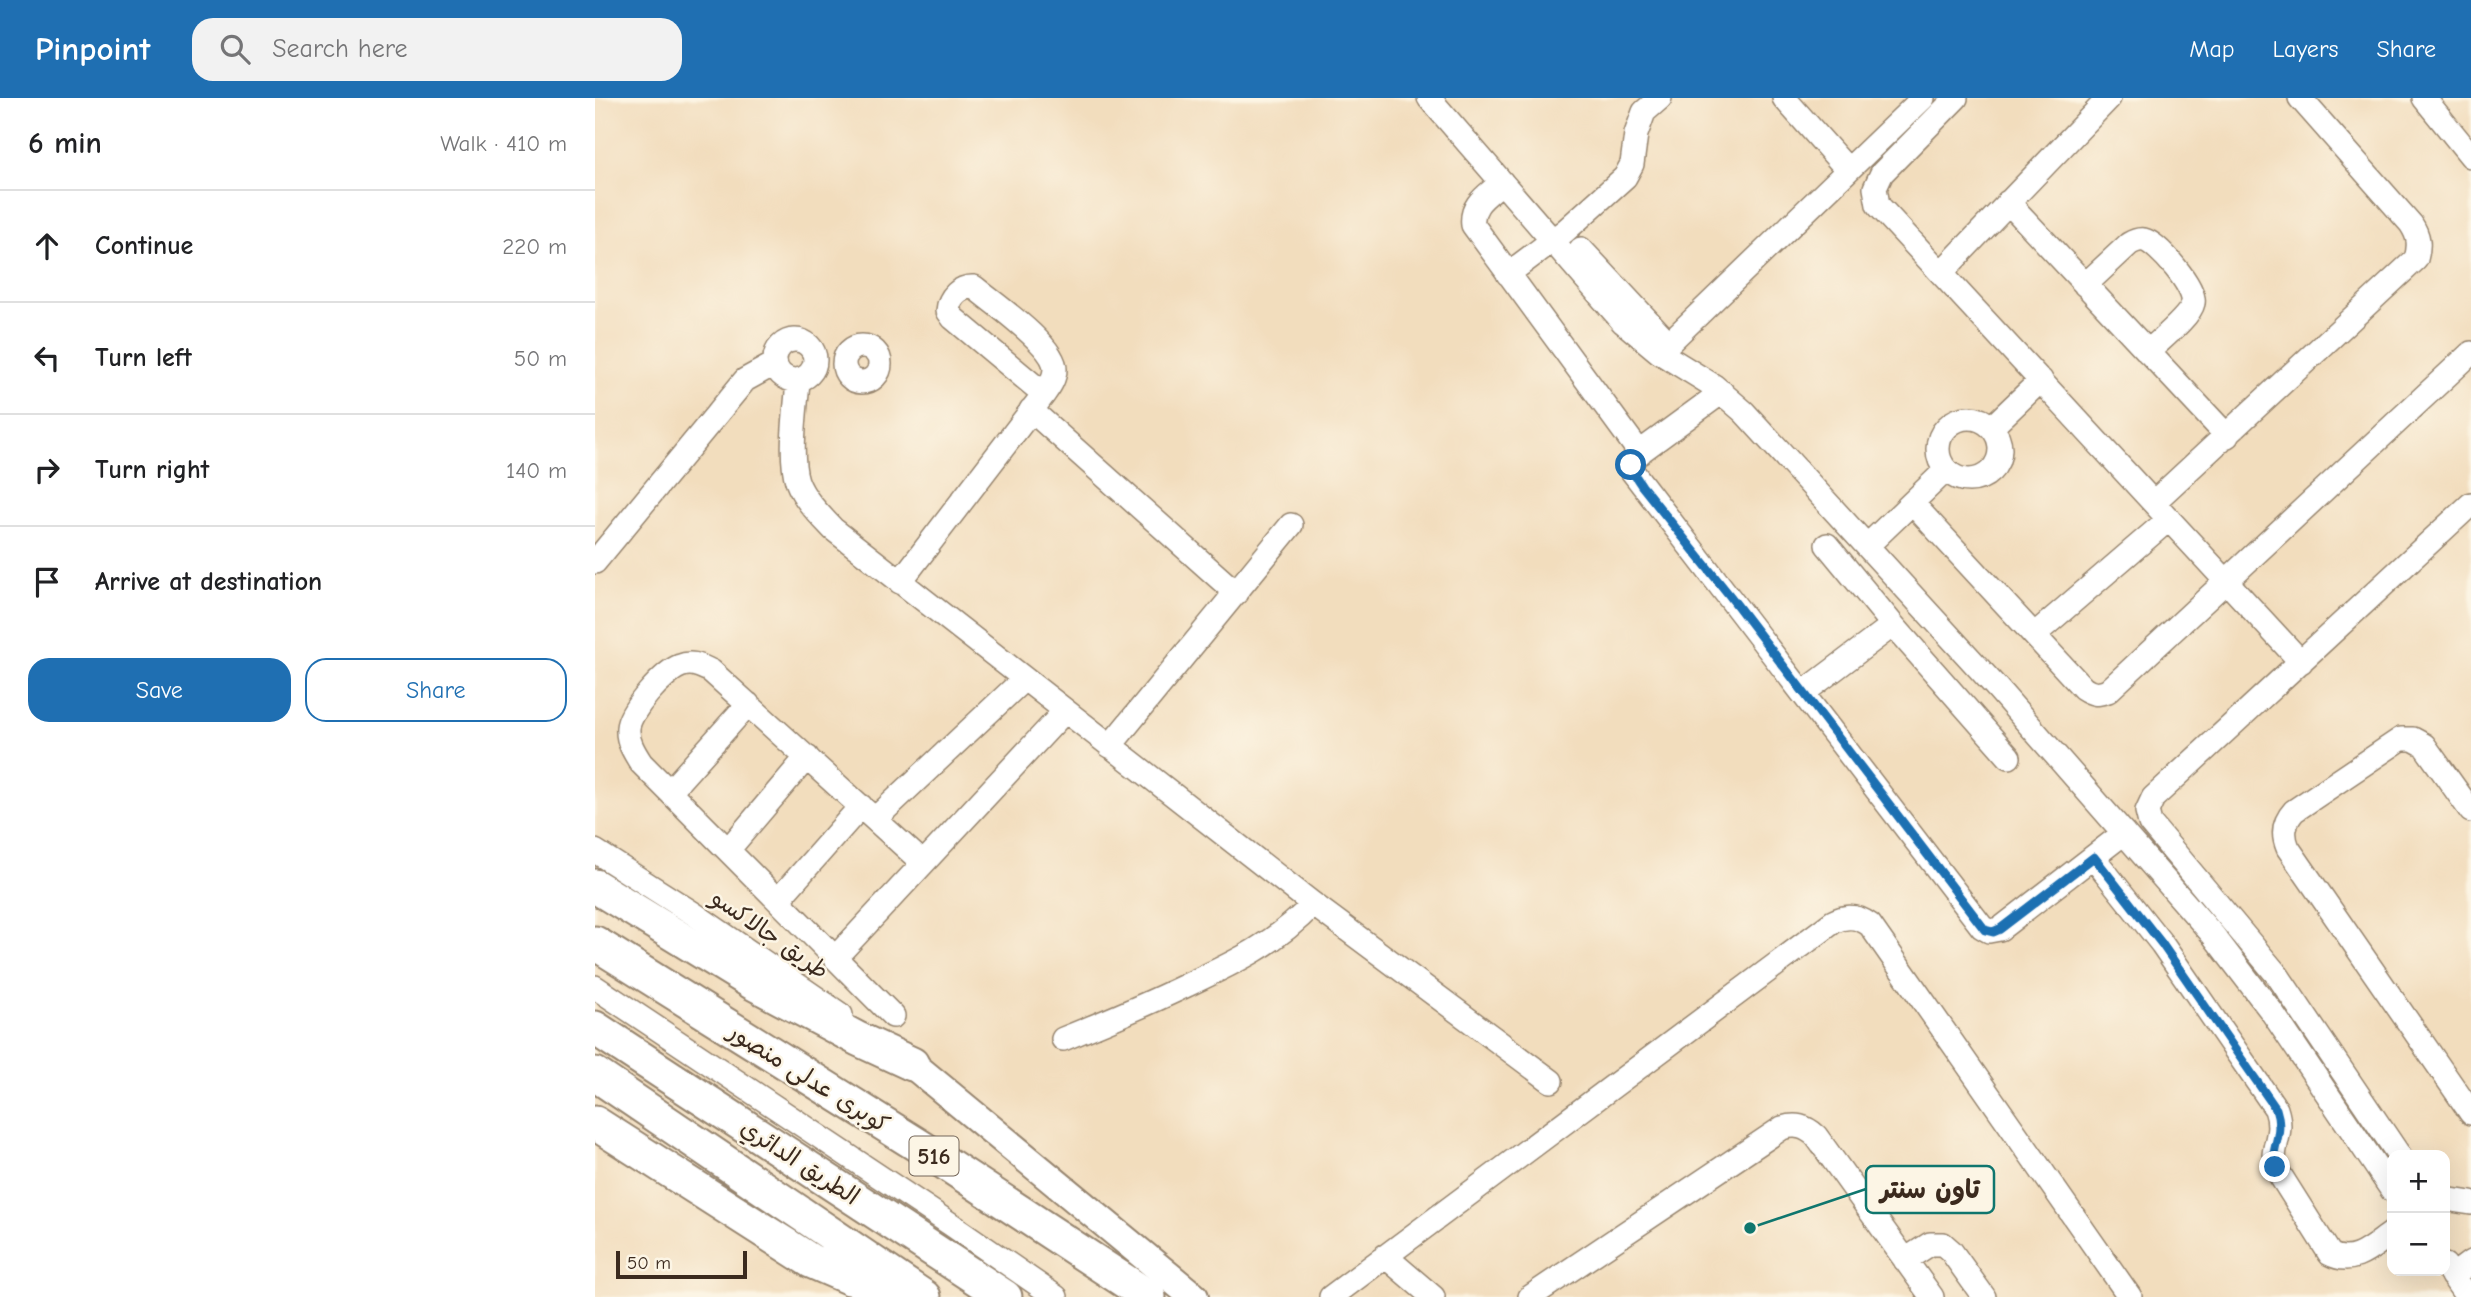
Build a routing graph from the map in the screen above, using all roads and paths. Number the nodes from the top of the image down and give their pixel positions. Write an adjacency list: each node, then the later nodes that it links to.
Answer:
1 (1429, 98): 12 (street)
2 (1447, 98): 14 (street)
3 (1660, 98): 14 (street)
4 (1784, 98): 11 (street)
5 (1923, 98): 11 (street)
6 (1956, 98): 15 (street)
7 (2109, 98): 13 (street)
8 (2300, 98): 30 (street)
9 (2424, 98): 10 (street)
10 (2471, 156)
11 (1847, 169): 18 (street)
12 (1502, 182): 14 (street); 16 (street)
13 (2008, 202): 15 (street); 17 (street)
14 (1559, 236): 16 (street); 18 (street); 24 (street)
15 (1941, 273): 25 (street)
16 (1508, 274): 31 (street)
17 (2085, 285): 19 (street); 19 (street)
18 (1668, 343): 24 (street)
19 (2148, 352): 30 (street)
20 (2471, 354): 40 (street)
21 (816, 358): 22 (street); 23 (street); 26 (street)
22 (774, 363): 26 (street); 39 (street)
23 (843, 364)
24 (1685, 367): 27 (street)
25 (2041, 380): 29 (street); 35 (street)
26 (798, 381): 41 (street)
27 (1722, 392): 31 (street); 38 (street)
28 (1037, 402): 28 (street); 41 (street); 42 (street)
29 (1992, 427): 32 (street); 32 (street)
30 (2227, 436): 35 (street)
31 (1640, 453): 47 (street)
32 (1947, 470): 33 (street)
33 (1912, 503): 38 (street); 44 (street)
34 (2471, 504): 45 (street)
35 (2161, 510): 40 (street); 44 (street)
36 (1291, 526): 42 (street)
37 (1827, 545): 43 (street)
38 (1868, 545): 56 (street)
39 (595, 562)
40 (2226, 580): 44 (street); 45 (street)
41 (900, 582): 46 (street)
42 (1235, 593): 50 (street)
43 (1893, 625): 47 (street); 52 (street)
44 (2034, 635)
45 (2301, 662): 76 (street)
46 (1024, 679): 49 (street); 55 (street)
47 (1804, 693): 59 (street)
48 (748, 704): 51 (street); 53 (street); 53 (street)
49 (1065, 710): 50 (street); 60 (street)
50 (1110, 746): 63 (street)
51 (807, 757): 55 (street); 57 (street)
52 (2009, 757)
53 (670, 791): 57 (street)
54 (2471, 811): 74 (street)
55 (868, 813): 60 (street); 62 (street)
56 (2124, 833): 59 (street); 78 (street)
57 (728, 850): 62 (street)
58 (595, 851): 71 (street, طريق جالاكسو)
59 (2094, 857): 81 (street)
60 (923, 863): 65 (street)
61 (595, 886): 71 (highway)
62 (778, 900): 65 (street)
63 (1313, 904): 69 (street); 73 (street)
64 (595, 943): 90 (highway, كوبرى عدلى منصور / 516)
65 (835, 958): 67 (street)
66 (595, 987): 89 (street)
67 (893, 1016)
68 (595, 1028): 70 (highway, الطريق الدائري)
69 (1063, 1039)
70 (639, 1057): 77 (highway); 88 (highway, الطريق الدائري)
71 (912, 1065): 91 (main road)
72 (595, 1074): 77 (highway, الطريق الدائري)
73 (1551, 1081)
74 (2467, 1099)
75 (595, 1123): 87 (highway)
76 (2396, 1150)
77 (737, 1170): 87 (highway, الطريق الدائري)
78 (2387, 1183)
79 (2450, 1200): 80 (street)
80 (2471, 1203)
81 (2387, 1236)
82 (1385, 1256): 92 (street); 93 (street); 97 (street)
83 (1905, 1261): 94 (street); 95 (street); 96 (street)
84 (2471, 1262): 85 (street)
85 (2450, 1270)
86 (2450, 1272): 98 (street)
87 (918, 1293)
88 (1005, 1297)
89 (1056, 1297)
90 (1149, 1297)
91 (1194, 1297)
92 (1331, 1297)
93 (1433, 1297)
94 (1530, 1297)
95 (1931, 1297)
96 (1984, 1297)
97 (2130, 1297)
98 (2467, 1297)

